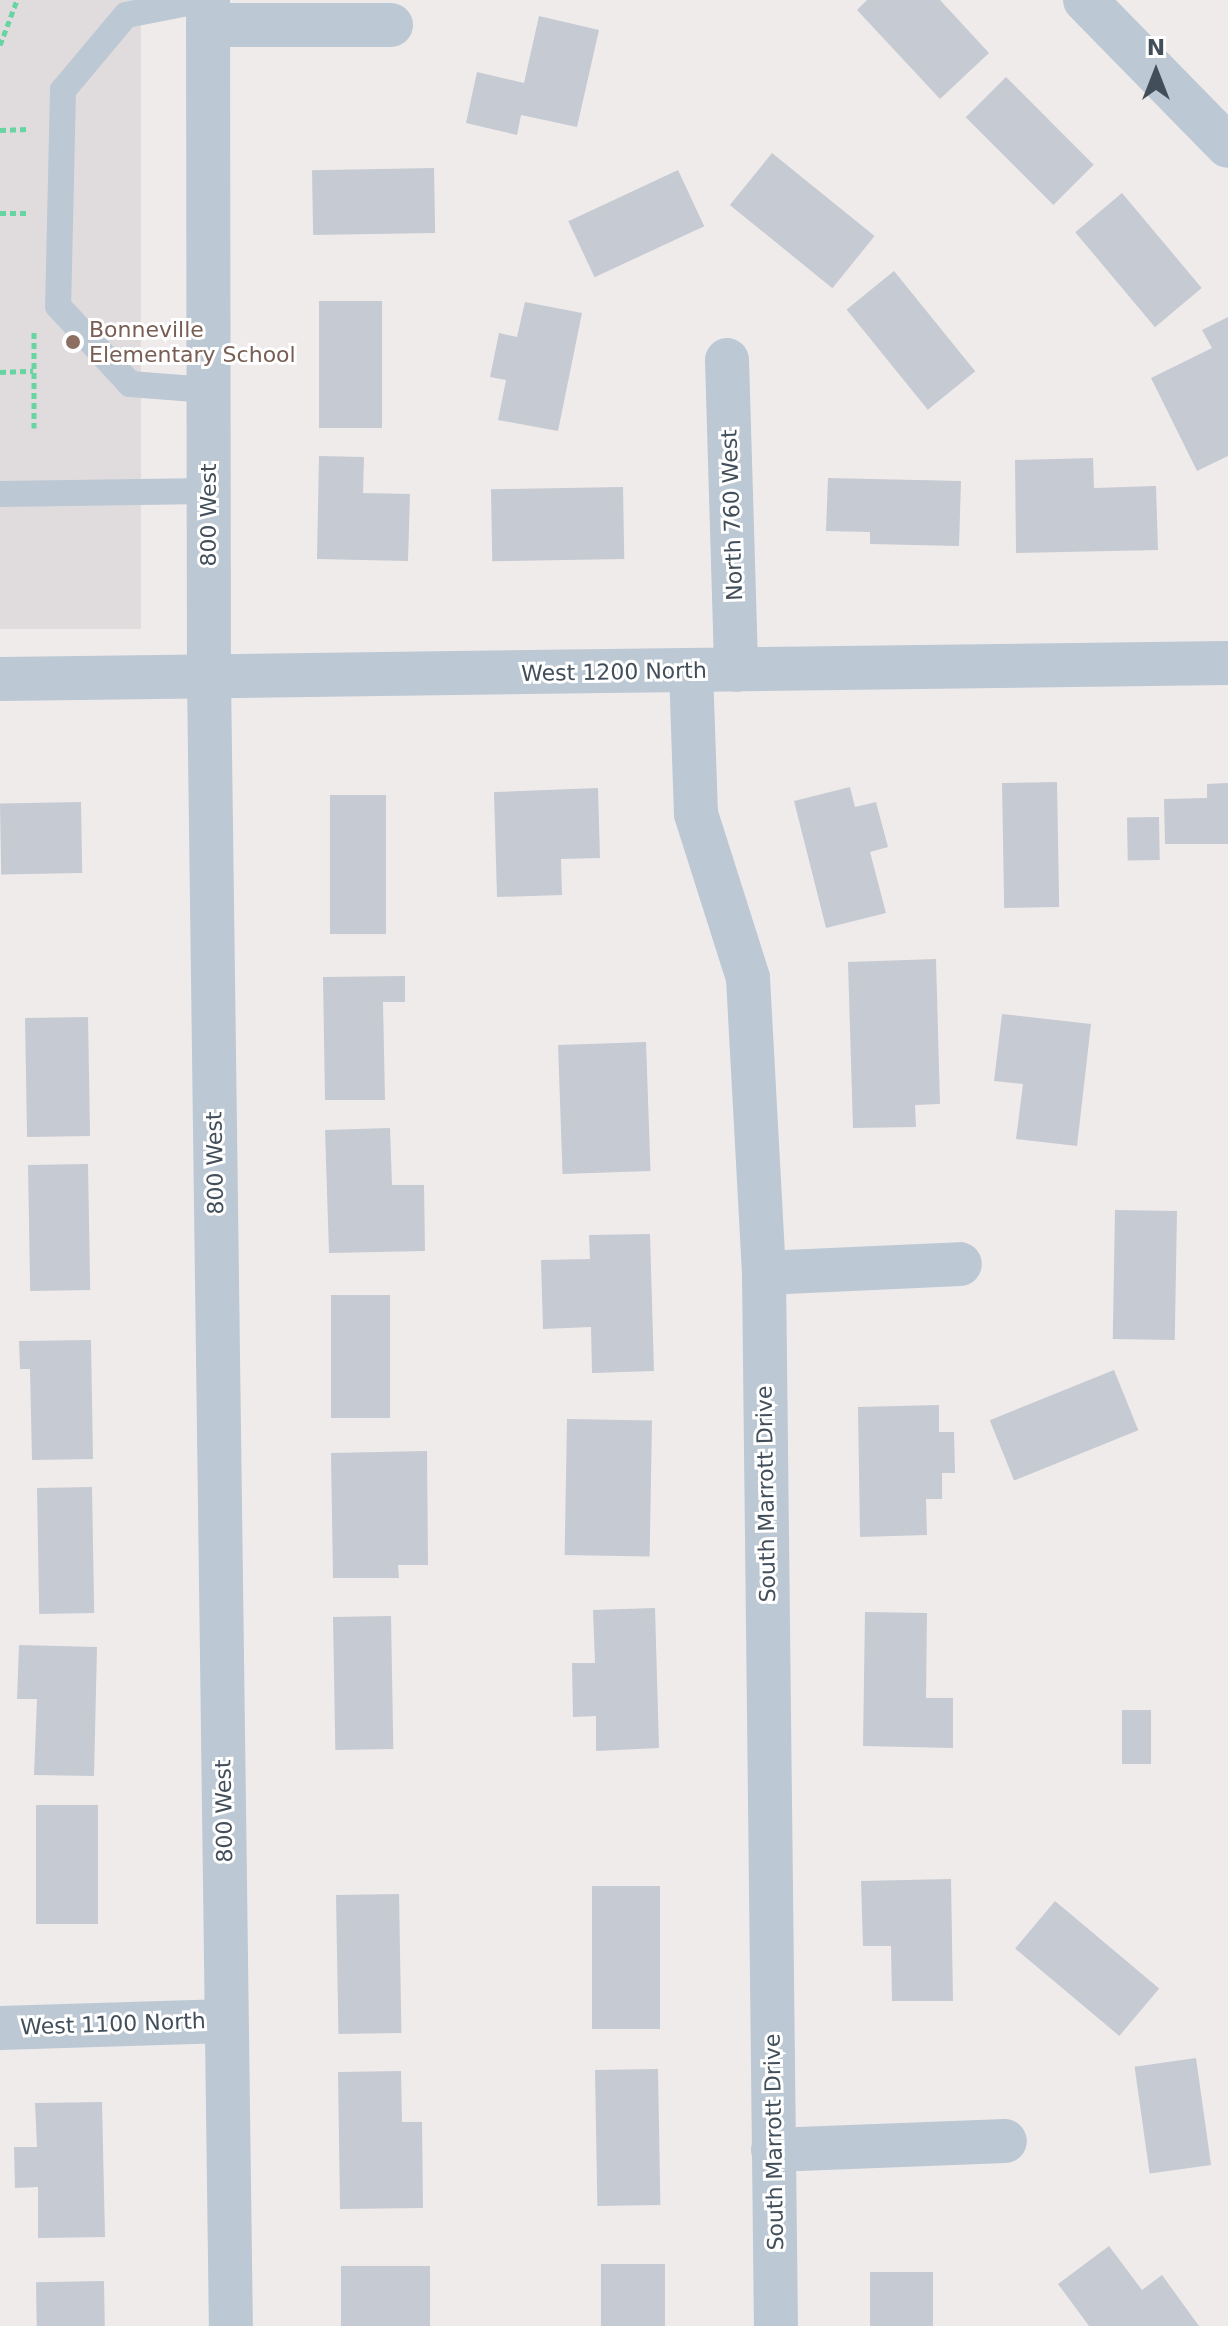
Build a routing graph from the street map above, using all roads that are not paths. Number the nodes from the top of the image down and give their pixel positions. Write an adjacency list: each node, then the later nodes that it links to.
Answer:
1 (1085, 0): 4 (street)
2 (206, 8): 3 (street); 6 (street, 800 West); 6 (lane)
3 (391, 25)
4 (1228, 146)
5 (727, 360): 10 (street, North 760 West)
6 (208, 390): 7 (street, 800 West)
7 (208, 491): 8 (lane); 12 (street, 800 West)
8 (0, 494)
9 (1228, 663): 10 (street, West 1200 North)
10 (736, 670): 11 (street, West 1200 North)
11 (691, 671): 12 (street, West 1200 North); 15 (street, South Marrott Drive)
12 (209, 677): 13 (street, West 1200 North); 16 (street, 800 West)
13 (0, 679)
14 (960, 1264): 15 (street)
15 (764, 1273): 19 (street, South Marrott Drive)
16 (226, 2021): 17 (street, West 1100 North); 20 (street, 800 West)
17 (0, 2028)
18 (1005, 2141): 19 (street)
19 (773, 2150): 21 (street, South Marrott Drive)
20 (231, 2326)
21 (776, 2326)

